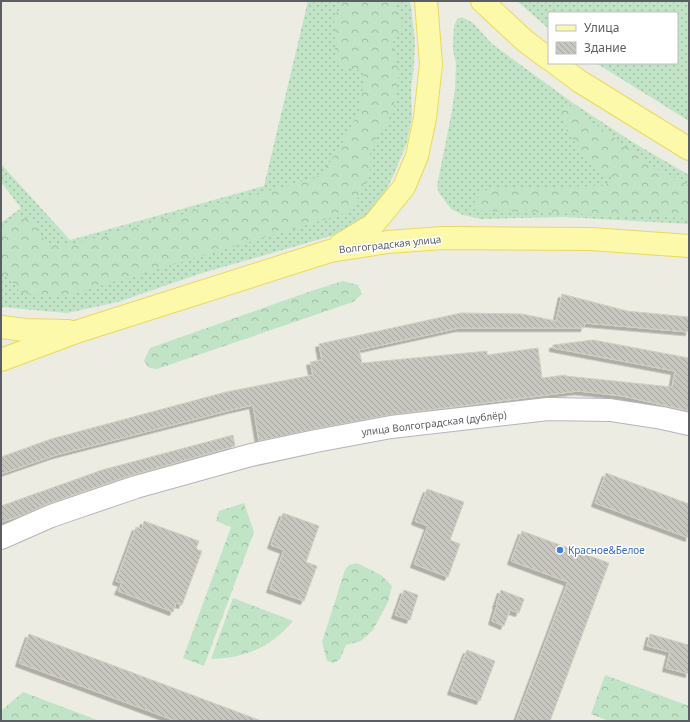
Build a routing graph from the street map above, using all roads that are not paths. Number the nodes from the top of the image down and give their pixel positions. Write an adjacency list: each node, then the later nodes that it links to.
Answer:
1 (426, 1): 7 (main road)
2 (482, 1): 3 (main road)
3 (548, 57)
4 (556, 64): 5 (main road)
5 (689, 149)
6 (689, 246): 7 (main road, Волгоградская улица)
7 (330, 251): 9 (main road, Волгоградская улица)
8 (1, 327): 9 (main road)
9 (79, 331): 10 (main road, Волгоградская улица)
10 (1, 360)
11 (689, 424): 12 (street, улица Волгоградская (дублёр))
12 (1, 538)

